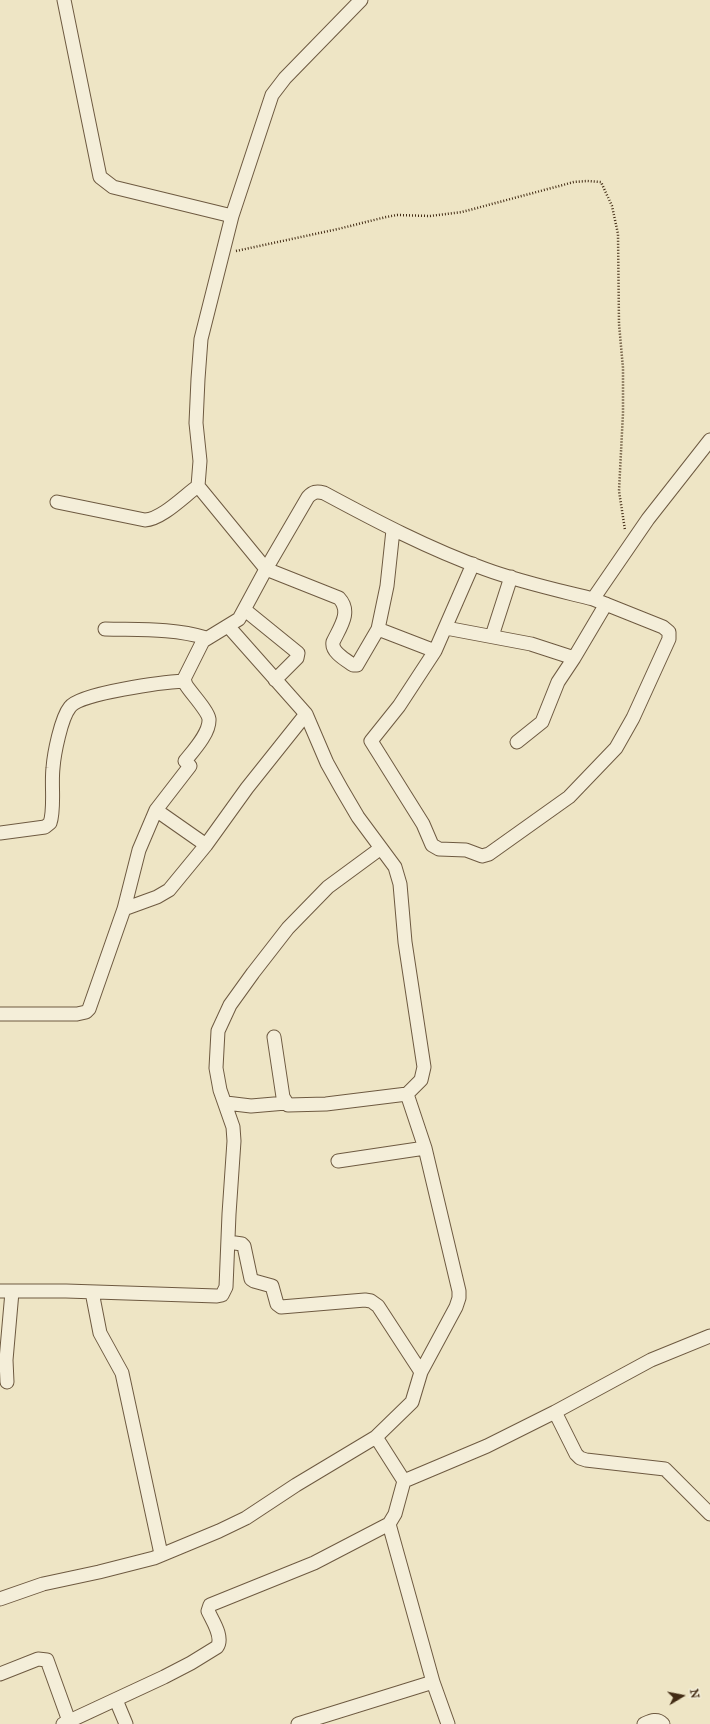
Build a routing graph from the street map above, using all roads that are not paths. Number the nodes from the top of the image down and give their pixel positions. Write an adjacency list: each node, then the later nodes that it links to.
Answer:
1 (64, 0): 3 (street)
2 (361, 0): 3 (street)
3 (232, 216): 5 (street)
4 (710, 440): 11 (street)
5 (198, 486): 6 (street); 9 (street)
6 (57, 502)
7 (393, 530): 8 (street); 9 (street); 17 (street)
8 (473, 564): 10 (street); 15 (street)
9 (266, 569): 13 (street); 17 (street)
10 (511, 577): 11 (street); 18 (street)
11 (593, 599): 12 (street)
12 (606, 604): 20 (street); 21 (street)
13 (245, 610): 14 (street); 22 (street)
14 (228, 626): 19 (street); 22 (street)
15 (446, 628): 18 (street); 20 (street)
16 (105, 629): 19 (street)
17 (378, 629): 20 (street)
18 (492, 636): 21 (street)
19 (206, 638): 23 (street)
20 (435, 651)
21 (574, 658): 25 (street)
22 (275, 680): 24 (street)
23 (184, 681): 26 (street); 27 (street)
24 (306, 714): 28 (street); 29 (street)
25 (517, 742)
26 (156, 810): 28 (street); 30 (street)
27 (0, 833)
28 (206, 845): 30 (street)
29 (381, 848): 33 (street); 34 (street)
30 (124, 909): 31 (street)
31 (0, 1014)
32 (274, 1037): 35 (street)
33 (407, 1094): 35 (street); 36 (street)
34 (226, 1102): 35 (street); 38 (street)
35 (286, 1103)
36 (425, 1148): 37 (street); 42 (street)
37 (338, 1161)
38 (228, 1242): 40 (street); 42 (street)
39 (6, 1292): 40 (street); 43 (street)
40 (92, 1292): 49 (street)
41 (710, 1336): 44 (street)
42 (421, 1372): 45 (street)
43 (7, 1382)
44 (556, 1412): 46 (street); 47 (street)
45 (376, 1437): 46 (street); 49 (street)
46 (404, 1481): 48 (street)
47 (710, 1514)
48 (389, 1524): 52 (street); 53 (street)
49 (161, 1554): 50 (street)
50 (0, 1599)
51 (0, 1674): 54 (street)
52 (433, 1682): 56 (street); 57 (street)
53 (116, 1700): 54 (street); 55 (street)
54 (66, 1723)
55 (126, 1724)
56 (298, 1724)
57 (448, 1724)
58 (644, 1724): 59 (street)
59 (663, 1724)

